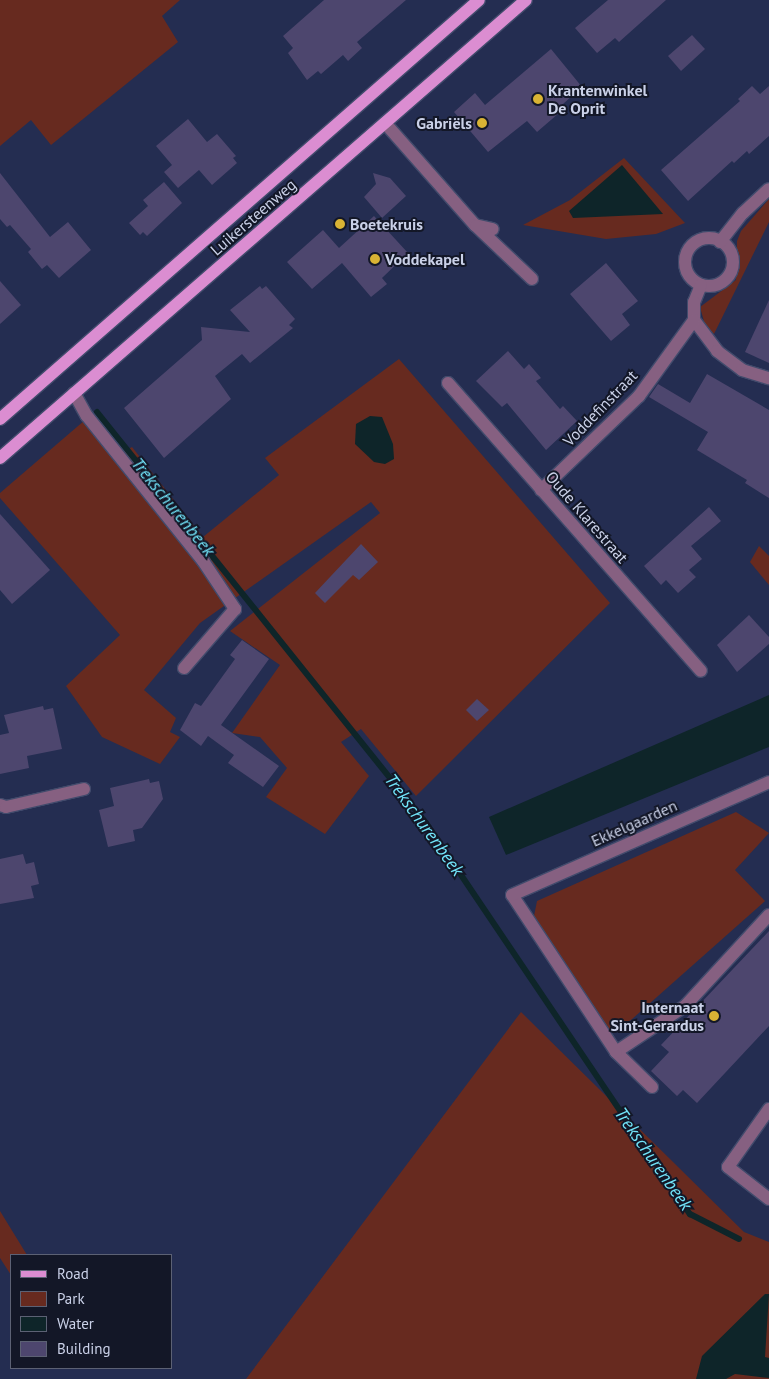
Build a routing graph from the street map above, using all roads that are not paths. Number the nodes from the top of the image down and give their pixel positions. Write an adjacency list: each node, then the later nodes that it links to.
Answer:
1 (479, 0): 14 (main road, Luikersteenweg)
2 (526, 0): 3 (main road, Luikersteenweg)
3 (385, 123): 5 (street); 13 (main road, Luikersteenweg)
4 (769, 189): 7 (street)
5 (475, 225): 6 (street); 8 (street)
6 (493, 229)
7 (720, 242): 9 (street); 9 (street)
8 (532, 279)
9 (701, 285): 10 (street, Voddefinstraat)
10 (694, 320): 11 (street); 16 (street, Voddefinstraat)
11 (769, 378)
12 (448, 384): 16 (street, Oude Klarestraat)
13 (74, 393): 15 (main road, Luikersteenweg); 17 (street)
14 (0, 419)
15 (0, 458)
16 (541, 490): 18 (street, Oude Klarestraat)
17 (184, 668)
18 (701, 671)
19 (769, 782): 23 (street, Ekkelgaarden)
20 (84, 789): 21 (street)
21 (0, 805)
22 (769, 915): 23 (street)
23 (616, 1052): 24 (street)
24 (652, 1087)
25 (769, 1109): 26 (street)
26 (769, 1199)

